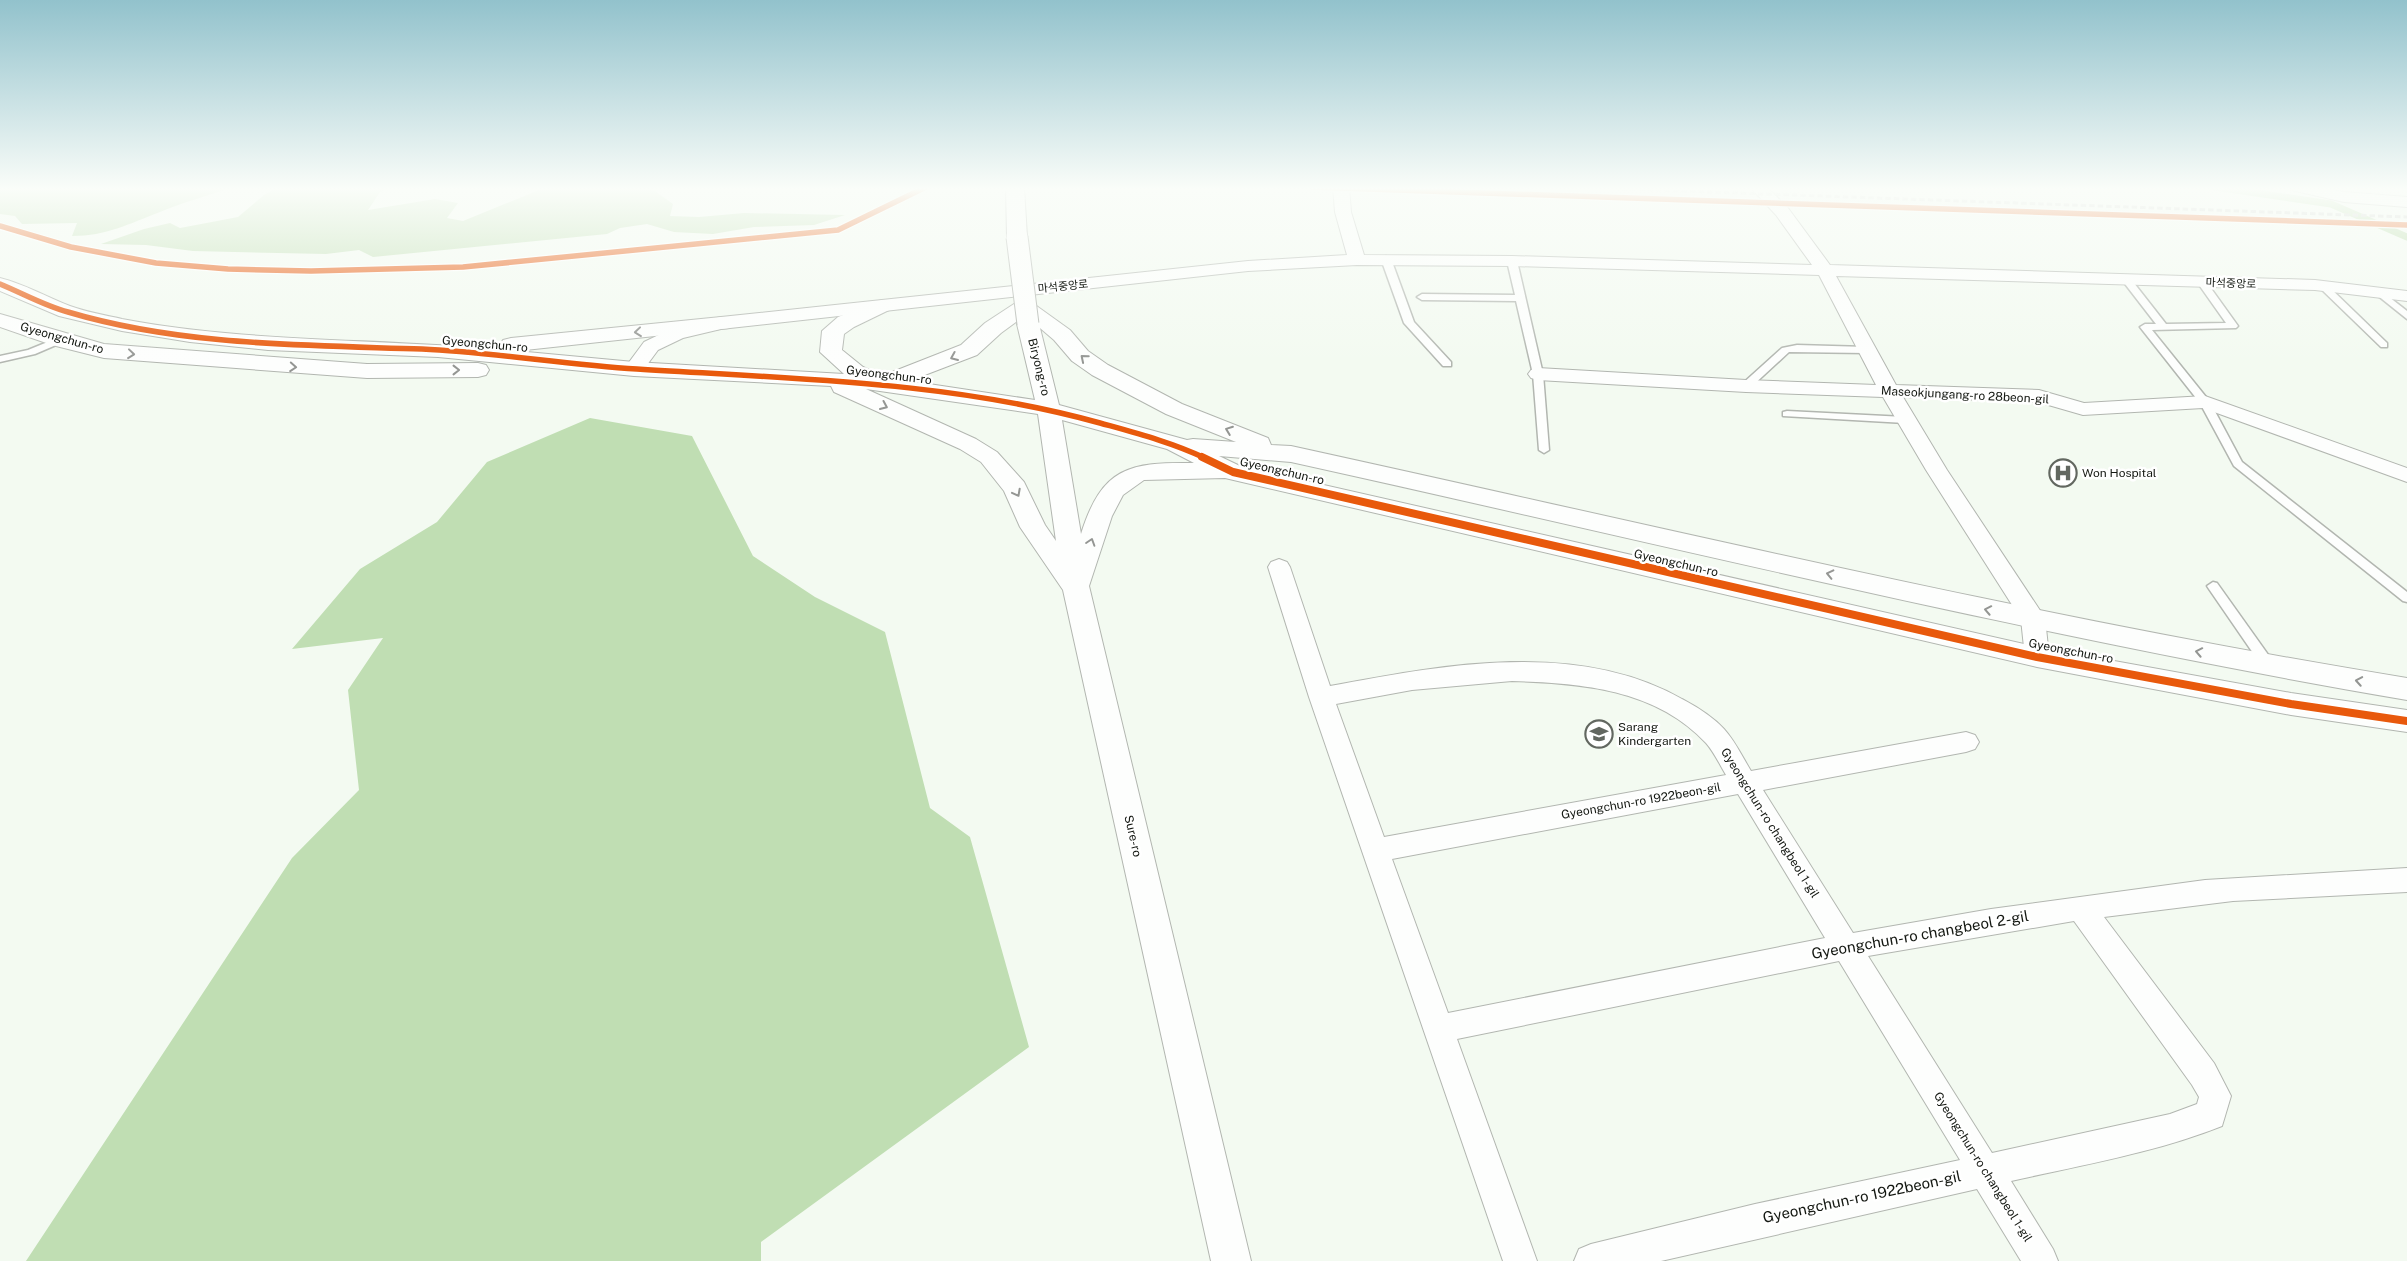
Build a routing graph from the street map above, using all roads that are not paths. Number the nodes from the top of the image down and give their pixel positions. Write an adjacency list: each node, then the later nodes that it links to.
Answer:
1 (1018, 246): 17 (street, Biryong-ro, bridge)
2 (1353, 246): 5 (street)
3 (1808, 246): 7 (street)
4 (1386, 259): 5 (street, 마석중앙로); 6 (street, 마석중앙로); 27 (lane)
5 (1357, 260): 16 (street, 마석중앙로)
6 (1512, 261): 7 (street, 마석중앙로); 15 (lane)
7 (1824, 271): 8 (street, 마석중앙로); 25 (street)
8 (2127, 280): 9 (street, 마석중앙로); 21 (lane)
9 (2202, 282): 11 (street, 마석중앙로); 21 (lane)
10 (0, 284): 24 (street, Gyeongchun-ro)
11 (2324, 286): 12 (street, 마석중앙로); 23 (lane)
12 (2380, 293): 13 (street, 마석중앙로); 18 (lane)
13 (2407, 296)
14 (1422, 297): 15 (lane)
15 (1522, 298): 29 (lane)
16 (882, 306): 20 (street, 마석중앙로); 31 (street)
17 (1026, 316): 31 (street, one-way to 31); 35 (street, Biryong-ro); 40 (street, one-way to 17)
18 (2407, 316)
19 (0, 320): 22 (street, Gyeongchun-ro)
20 (721, 323): 24 (street, one-way to 24); 28 (street, 마석중앙로)
21 (2162, 327): 34 (lane)
22 (60, 340): 26 (lane); 28 (street, Gyeongchun-ro, one-way to 28)
23 (2384, 345)
24 (438, 350): 28 (street, Gyeongchun-ro)
25 (1867, 350): 32 (lane); 33 (street)
26 (0, 359)
27 (1447, 364)
28 (634, 369): 30 (street, Gyeongchun-ro)
29 (1538, 374): 32 (street, Maseokjungang-ro 28beon-gil); 39 (lane)
30 (824, 379): 31 (street, Gyeongchun-ro); 45 (street, one-way to 45)
31 (881, 384): 35 (street, Gyeongchun-ro)
32 (1746, 386): 33 (street, Maseokjungang-ro 28beon-gil)
33 (1890, 392): 34 (street, Maseokjungang-ro 28beon-gil); 37 (street)
34 (2205, 402): 42 (street, Maseokjungang-ro 28beon-gil); 46 (lane)
35 (1049, 409): 38 (street, Gyeongchun-ro); 45 (street, Sure-ro)
36 (1787, 414): 37 (lane)
37 (1906, 420): 47 (street)
38 (1176, 444): 40 (street, Gyeongchun-ro); 41 (street, Gyeongchun-ro)
39 (1544, 450)
40 (1291, 454): 47 (street, Gyeongchun-ro, one-way to 40)
41 (1232, 472): 45 (street, one-way to 41); 48 (street, Gyeongchun-ro)
42 (2407, 475)
43 (1279, 567): 51 (street)
44 (2213, 586): 49 (lane)
45 (1076, 588): 61 (street, Sure-ro)
46 (2407, 598)
47 (2033, 618): 48 (street); 49 (street, Gyeongchun-ro, one-way to 47)
48 (2037, 657): 52 (street, Gyeongchun-ro)
49 (2269, 666): 50 (street, Gyeongchun-ro, one-way to 49)
50 (2407, 689)
51 (1321, 697): 54 (street, Gyeongchun-ro changbeol 1-gil); 55 (street)
52 (2407, 721)
53 (1966, 742): 54 (street, Gyeongchun-ro 1922beon-gil)
54 (1744, 783): 55 (street, Gyeongchun-ro 1922beon-gil); 58 (street, Gyeongchun-ro changbeol 1-gil)
55 (1376, 850): 59 (street)
56 (2407, 880): 57 (street, Gyeongchun-ro changbeol 2-gil)
57 (2081, 908): 58 (street, Gyeongchun-ro changbeol 2-gil); 60 (street, Gyeongchun-ro 1922beon-gil)
58 (1847, 948): 59 (street, Gyeongchun-ro changbeol 2-gil); 60 (street, Gyeongchun-ro changbeol 1-gil)
59 (1439, 1029): 62 (street)
60 (1985, 1170): 63 (street, Gyeongchun-ro 1922beon-gil); 64 (street, Gyeongchun-ro changbeol 1-gil)
61 (1231, 1261)
62 (1520, 1261)
63 (1591, 1261)
64 (2041, 1261)

